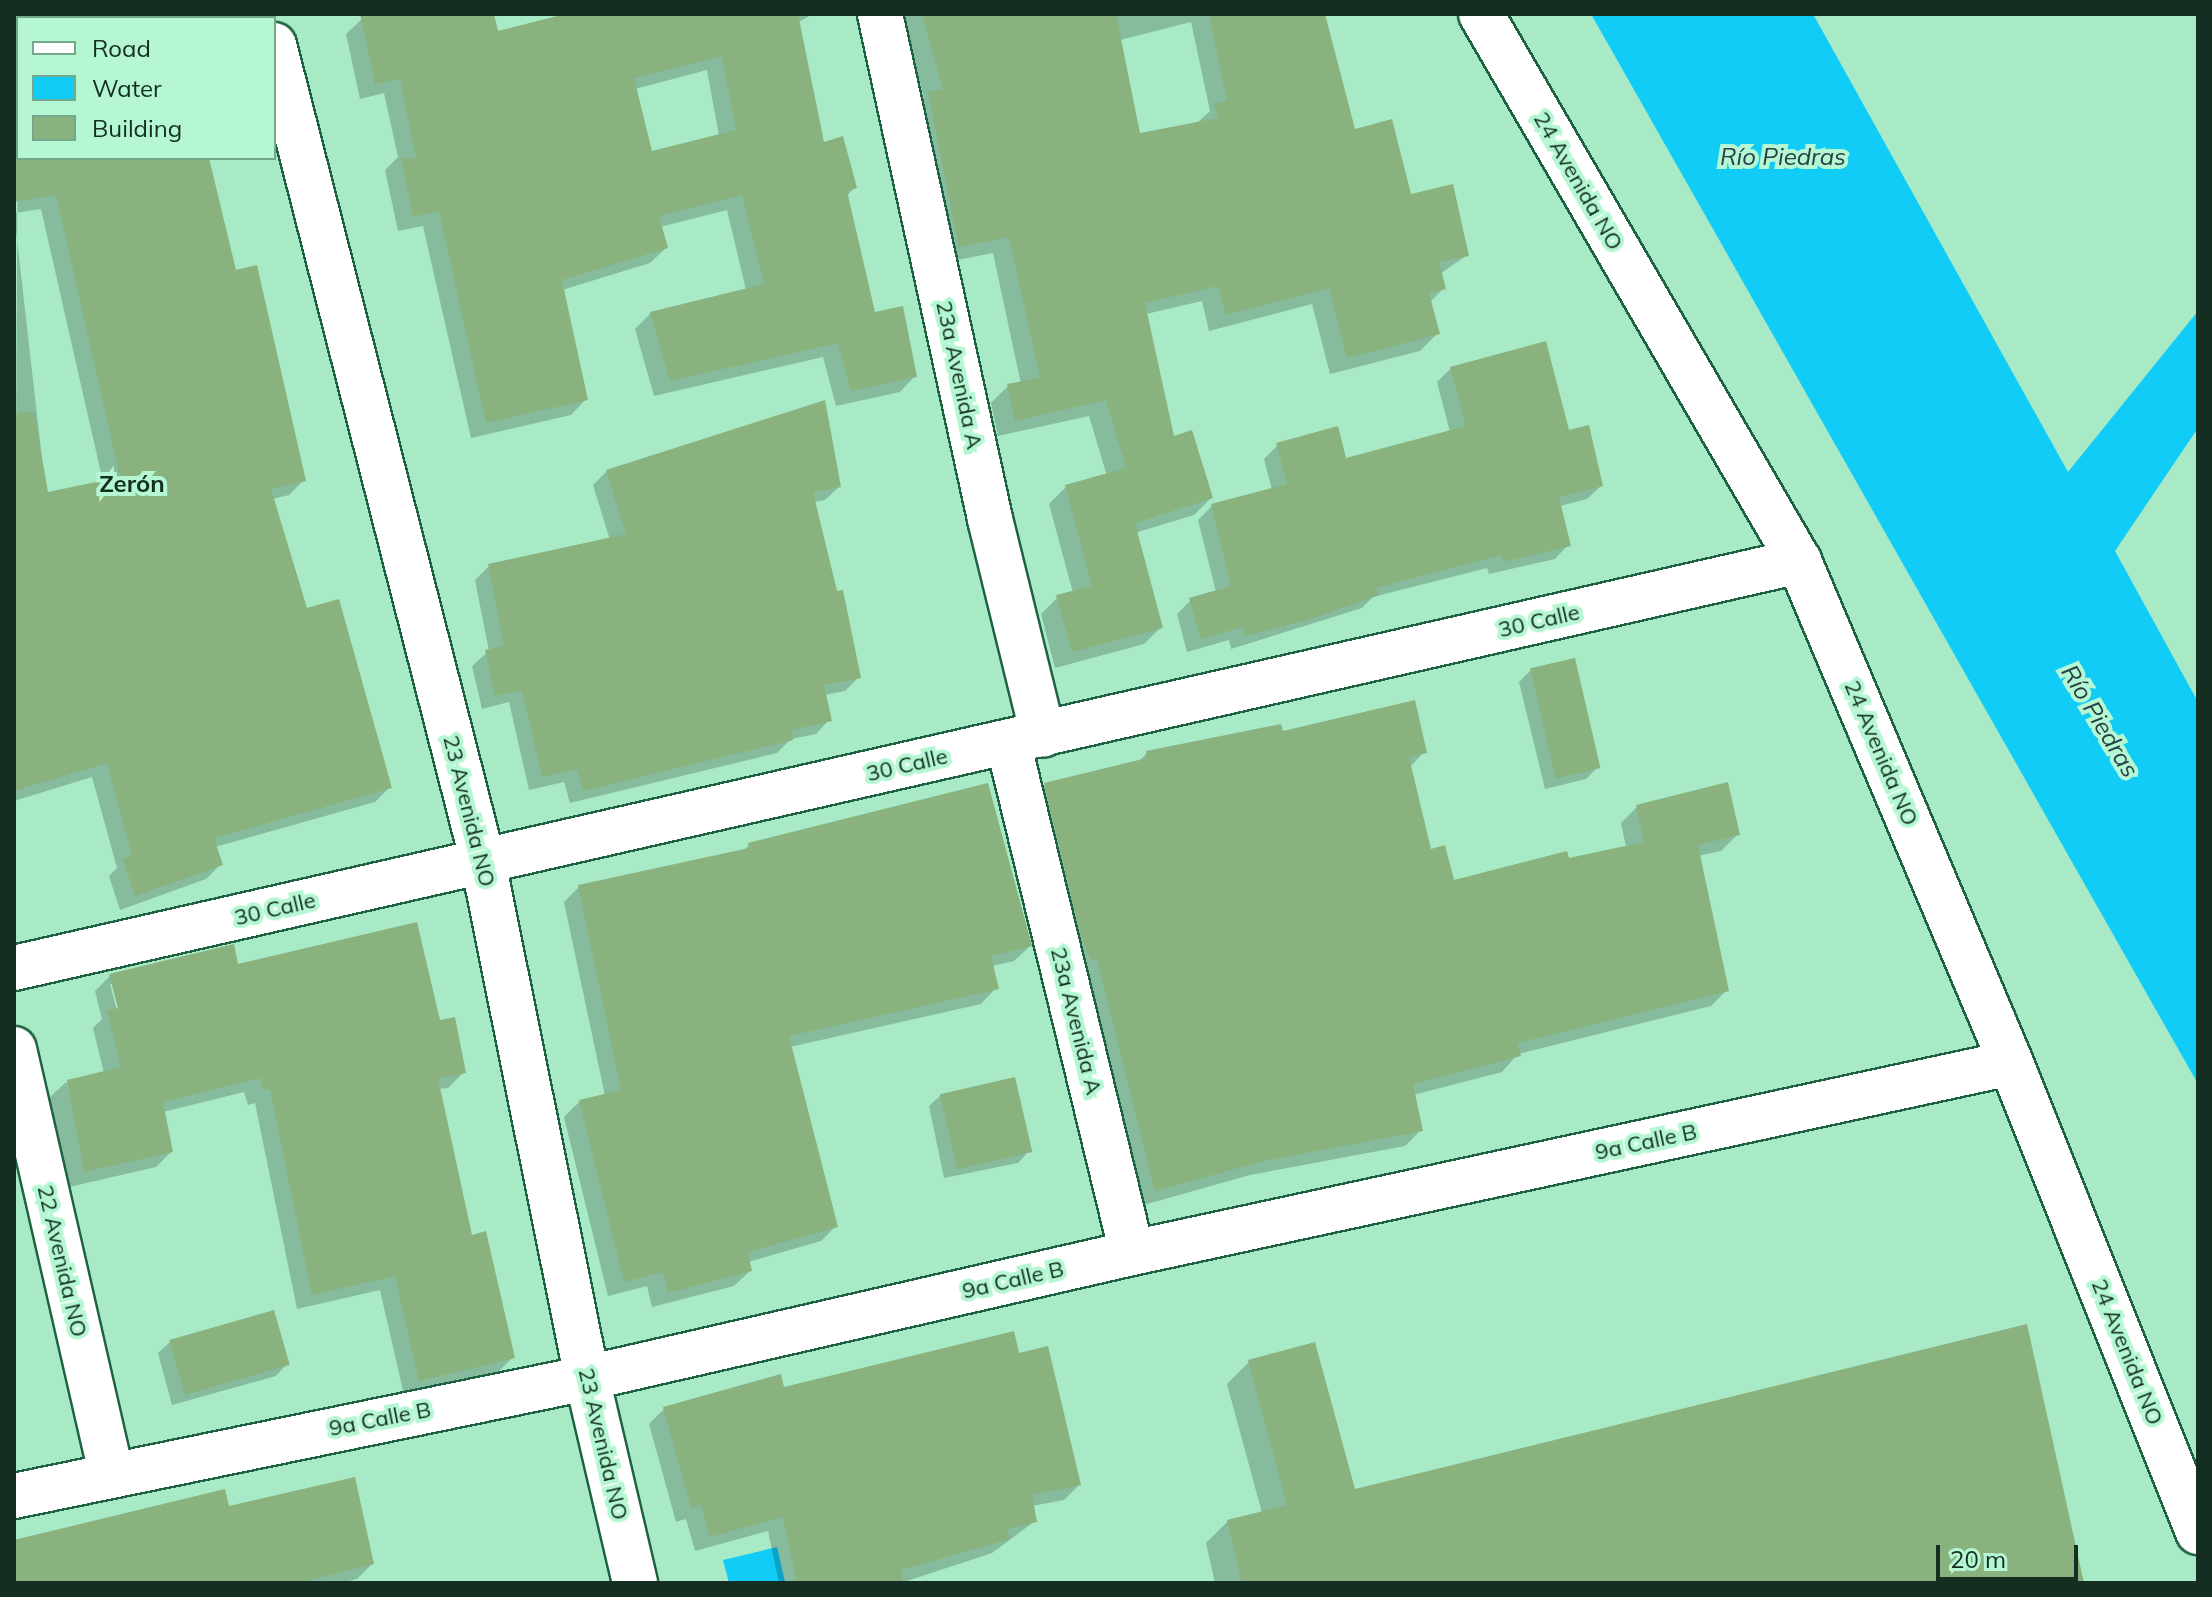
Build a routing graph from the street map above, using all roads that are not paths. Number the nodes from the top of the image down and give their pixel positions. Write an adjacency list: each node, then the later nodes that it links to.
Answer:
1 (880, 14): 5 (street, 23a Avenida A)
2 (1481, 14): 4 (street, 24 Avenida NO)
3 (276, 53): 6 (street, 23 Avenida NO)
4 (1799, 561): 5 (street, 30 Calle); 9 (street, 24 Avenida NO)
5 (1025, 738): 6 (street, 30 Calle); 10 (street, 23a Avenida A)
6 (483, 862): 7 (street, 30 Calle); 11 (street, 23 Avenida NO)
7 (14, 968)
8 (14, 1049): 12 (street, 22 Avenida NO)
9 (2011, 1063): 10 (street, 9a Calle B); 14 (street, 24 Avenida NO)
10 (1132, 1253): 11 (street, 9a Calle B)
11 (587, 1378): 12 (street, 9a Calle B); 15 (street, 23 Avenida NO)
12 (111, 1473): 13 (street, 9a Calle B)
13 (14, 1496)
14 (2198, 1532)
15 (635, 1583)

